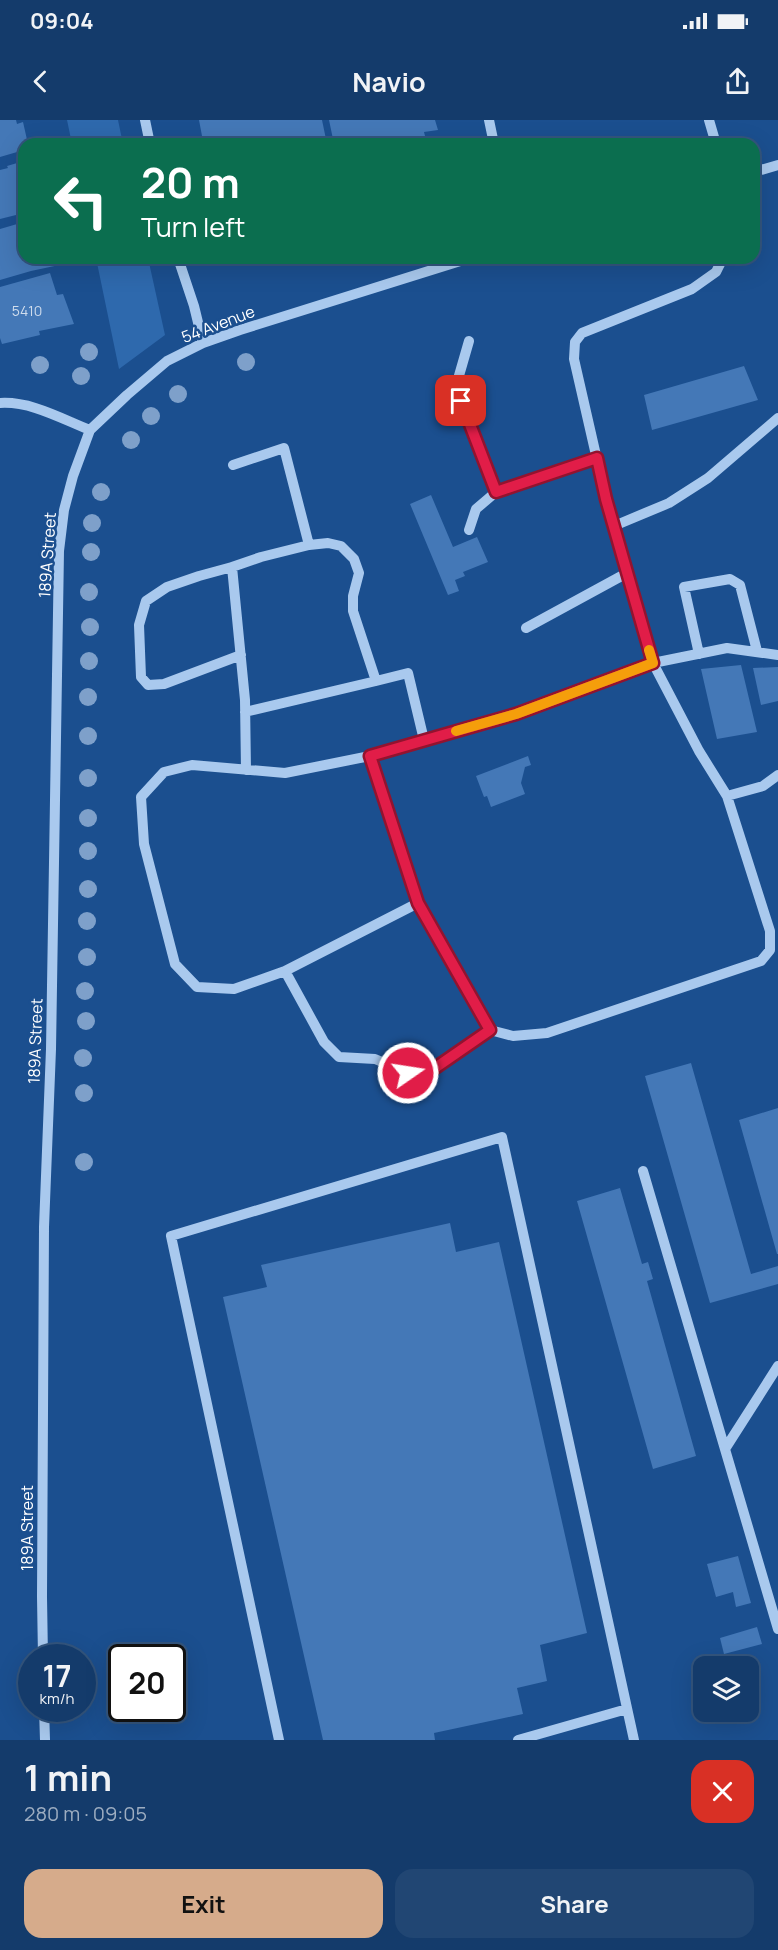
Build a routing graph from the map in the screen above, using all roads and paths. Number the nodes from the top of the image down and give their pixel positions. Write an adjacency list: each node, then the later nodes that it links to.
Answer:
1 (145, 120): 4 (street)
2 (489, 120): 5 (street)
3 (709, 120): 6 (street)
4 (149, 138)
5 (493, 138)
6 (714, 138)
7 (778, 165): 8 (street)
8 (760, 170)
9 (180, 264): 13 (street)
10 (451, 264): 13 (street, 54 Avenue)
11 (720, 264): 17 (street)
12 (469, 341): 19 (street)
13 (203, 343): 16 (street, 54 Avenue)
14 (0, 403): 16 (street)
15 (778, 418): 20 (street)
16 (90, 430): 45 (street, 189A Street)
17 (597, 458): 19 (street); 20 (street)
18 (233, 465): 22 (street)
19 (496, 492): 21 (street)
20 (614, 526): 24 (street)
21 (469, 530)
22 (309, 545): 23 (street); 31 (street)
23 (232, 567): 28 (street); 28 (street)
24 (627, 573): 25 (street); 30 (street)
25 (526, 628)
26 (757, 651): 27 (street); 27 (street); 29 (street)
27 (699, 654): 30 (street)
28 (241, 655): 32 (street)
29 (778, 655)
30 (653, 663): 33 (street); 37 (street)
31 (376, 681): 32 (street); 33 (street)
32 (245, 712): 35 (street)
33 (424, 740): 34 (street)
34 (370, 756): 35 (street); 38 (street)
35 (246, 770): 39 (street)
36 (778, 775): 37 (street)
37 (727, 796): 40 (street)
38 (418, 903): 39 (street); 40 (street)
39 (285, 971): 40 (street)
40 (490, 1030)
41 (643, 1171): 43 (street)
42 (778, 1366): 43 (street)
43 (725, 1449): 44 (street)
44 (778, 1629)
45 (43, 1644)
46 (627, 1710): 49 (street); 50 (street); 51 (street)
47 (44, 1722): 48 (street)
48 (45, 1740)
49 (279, 1740)
50 (518, 1740)
51 (634, 1740)

